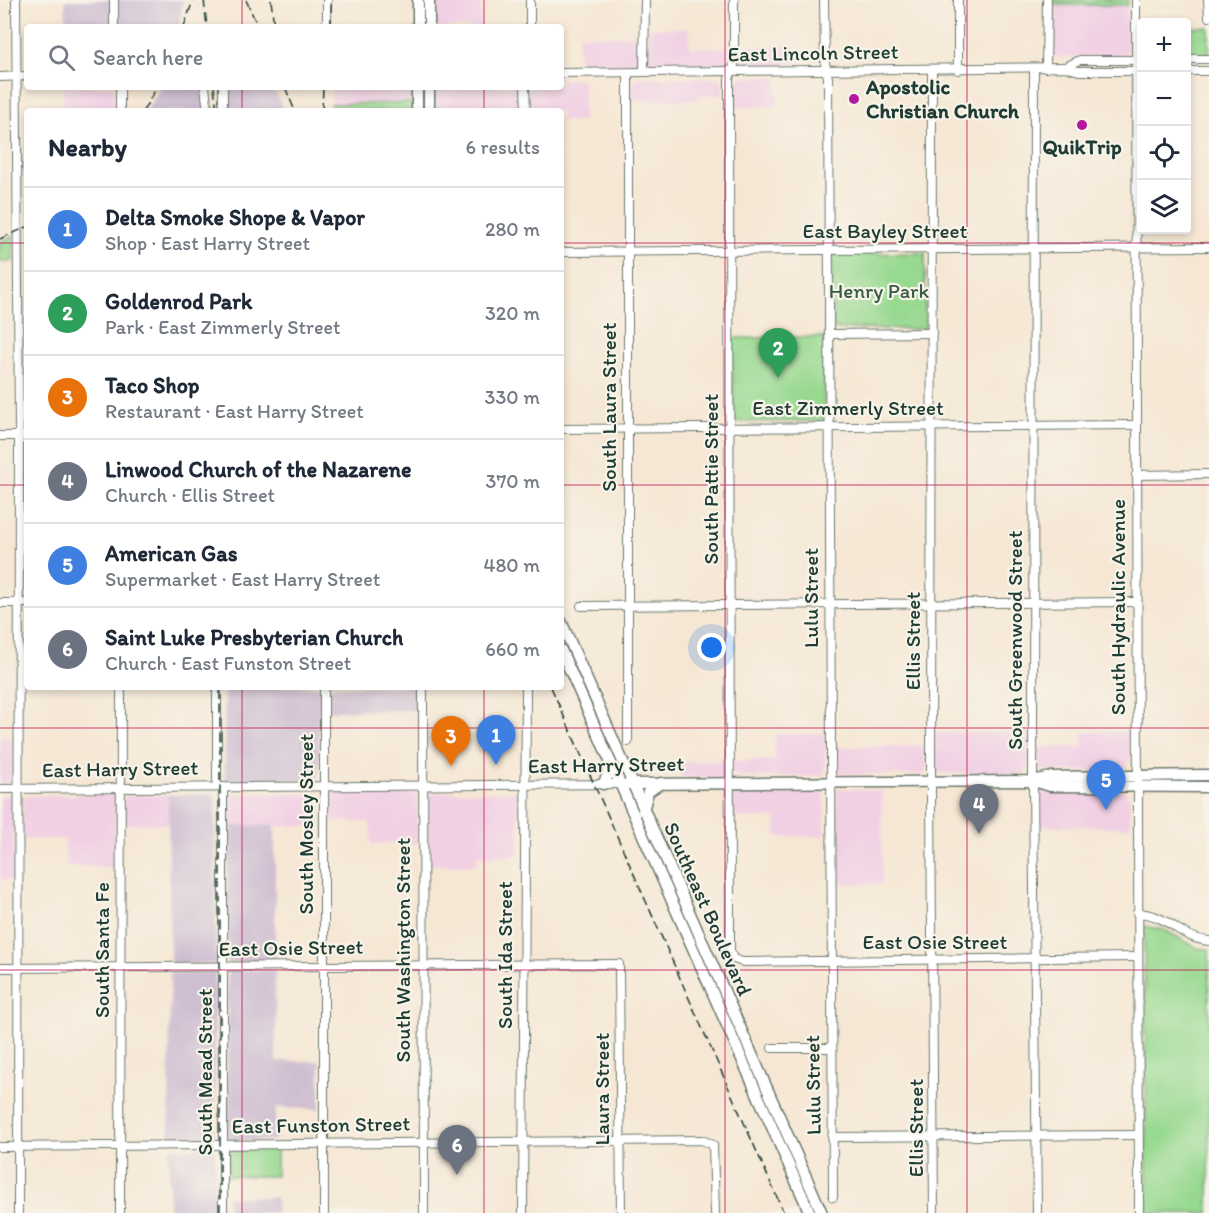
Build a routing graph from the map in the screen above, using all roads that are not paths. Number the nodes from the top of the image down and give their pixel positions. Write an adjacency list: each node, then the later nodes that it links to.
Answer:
1 (16, 0): 39 (street)
2 (114, 0): 15 (street)
3 (327, 0): 16 (street)
4 (418, 0): 17 (main road)
5 (429, 0): 18 (main road)
6 (530, 0): 19 (street)
7 (645, 0): 34 (street)
8 (734, 0): 35 (street, South Pattie Street)
9 (825, 0): 29 (street, Lulu Street)
10 (958, 0): 28 (street)
11 (1047, 0): 26 (street)
12 (1136, 0): 20 (street, South Hydraulic Avenue)
13 (1208, 0): 14 (street)
14 (1209, 17)
15 (114, 24)
16 (327, 24)
17 (418, 24)
18 (429, 24)
19 (530, 24)
20 (1137, 30)
21 (1191, 59): 22 (street)
22 (1209, 59)
23 (1137, 60): 24 (street, East Lincoln Street)
24 (1065, 67): 26 (street, East Lincoln Street); 30 (street, East Lincoln Street)
25 (1034, 68): 26 (street, East Lincoln Street); 28 (street, East Lincoln Street); 55 (street, South Greenwood Street)
26 (1046, 68)
27 (932, 70): 28 (street, East Lincoln Street); 29 (street, East Lincoln Street); 54 (street, Ellis Street)
28 (958, 70)
29 (827, 71): 35 (street, East Lincoln Street); 57 (street, Lulu Street)
30 (1137, 71)
31 (1191, 71): 32 (street)
32 (1209, 71)
33 (628, 72): 34 (street, East Lincoln Street); 37 (street, East Lincoln Street); 59 (street, South Laura Street)
34 (644, 72): 35 (street, East Lincoln Street)
35 (731, 72): 58 (street, South Pattie Street)
36 (1139, 72): 56 (street, South Hydraulic Avenue)
37 (564, 73)
38 (0, 76): 39 (street)
39 (16, 76): 40 (street); 61 (street)
40 (24, 76)
41 (120, 90): 47 (street)
42 (205, 90): 48 (street)
43 (223, 90): 49 (street)
44 (417, 90): 50 (main road)
45 (429, 90): 51 (main road)
46 (525, 90): 52 (street)
47 (120, 108)
48 (208, 108)
49 (223, 108)
50 (417, 108)
51 (429, 108)
52 (526, 108)
53 (1209, 247): 56 (street, East Bayley Street)
54 (932, 248): 55 (street, East Bayley Street); 57 (street, East Bayley Street); 62 (street, Ellis Street)
55 (1033, 248): 56 (street, East Bayley Street); 65 (street, South Greenwood Street)
56 (1135, 248): 66 (street, South Hydraulic Avenue)
57 (829, 249): 58 (street, East Bayley Street); 63 (street, Lulu Street)
58 (728, 250): 59 (street, East Bayley Street); 68 (street, South Pattie Street)
59 (628, 251): 60 (street, East Bayley Street); 69 (street, South Laura Street)
60 (564, 252)
61 (23, 254): 72 (street)
62 (932, 333): 63 (street); 64 (street, Ellis Street)
63 (829, 334): 67 (street, Lulu Street)
64 (932, 425): 65 (street, East Zimmerly Street); 67 (street, East Zimmerly Street); 79 (street, Ellis Street)
65 (1033, 425): 66 (street, East Zimmerly Street); 78 (street, South Greenwood Street)
66 (1136, 425): 74 (street, South Hydraulic Avenue)
67 (829, 426): 68 (street, East Zimmerly Street); 80 (street, Lulu Street)
68 (728, 427): 69 (street, East Zimmerly Street); 83 (street, South Pattie Street)
69 (628, 428): 70 (street, East Zimmerly Street); 82 (street, South Laura Street)
70 (564, 429)
71 (0, 436): 72 (street)
72 (23, 436): 77 (street)
73 (1209, 474): 74 (street)
74 (1136, 475): 75 (street, South Hydraulic Avenue)
75 (1136, 602): 78 (street); 94 (street, South Hydraulic Avenue)
76 (0, 603): 77 (street)
77 (23, 603): 110 (street)
78 (1034, 603): 79 (street); 95 (street, South Greenwood Street)
79 (931, 604): 80 (street); 96 (street, Ellis Street)
80 (829, 605): 83 (street); 99 (street, Lulu Street)
81 (581, 606): 82 (street)
82 (627, 606): 83 (street); 91 (street, South Laura Street)
83 (729, 606): 98 (street, South Pattie Street)
84 (564, 629): 101 (main road, Southeast Boulevard)
85 (564, 657): 92 (main road, Southeast Boulevard)
86 (121, 690): 107 (street, South Santa Fe)
87 (217, 690): 104 (street, South Mead Street)
88 (324, 690): 105 (street, South Mosley Street)
89 (423, 690): 103 (street, South Washington Street)
90 (526, 692): 102 (street, South Ida Street)
91 (628, 742)
92 (608, 756): 100 (main road); 101 (main road, Southeast Boulevard)
93 (1209, 775): 94 (main road, East Harry Street)
94 (1136, 776): 95 (main road, East Harry Street); 108 (street, South Hydraulic Avenue)
95 (1033, 781): 96 (main road, East Harry Street); 108 (main road, East Harry Street); 116 (street, South Greenwood Street)
96 (931, 782): 99 (main road, East Harry Street); 118 (street, Ellis Street)
97 (661, 783): 98 (main road, East Harry Street); 101 (main road, East Harry Street); 111 (main road)
98 (729, 783): 99 (main road, East Harry Street); 115 (street, South Pattie Street)
99 (830, 783): 117 (street, Lulu Street)
100 (603, 784): 101 (street, East Harry Street); 102 (street, East Harry Street)
101 (626, 784): 111 (main road, Southeast Boulevard); 150 (main road, Southeast Boulevard)
102 (525, 785): 103 (street, East Harry Street); 121 (street, South Ida Street)
103 (422, 786): 105 (street, East Harry Street); 120 (street, South Washington Street)
104 (220, 787): 105 (street, East Harry Street); 107 (street, East Harry Street); 124 (street, South Mead Street)
105 (324, 787): 122 (street, South Mosley Street)
106 (1209, 787): 108 (main road, East Harry Street)
107 (120, 788): 110 (street, East Harry Street); 126 (street, South Santa Fe)
108 (1136, 788): 112 (street, South Hydraulic Avenue)
109 (0, 789): 110 (street, East Harry Street)
110 (19, 789): 125 (street)
111 (643, 812): 151 (main road, Southeast Boulevard)
112 (1137, 914): 113 (street); 114 (street, South Hydraulic Avenue)
113 (1209, 941)
114 (1137, 957): 116 (street, East Osie Street); 129 (street, South Hydraulic Avenue)
115 (733, 959): 117 (street, East Osie Street)
116 (1035, 959): 118 (street, East Osie Street); 130 (street, South Greenwood Street)
117 (831, 960): 118 (street, East Osie Street); 128 (street, Lulu Street)
118 (933, 960): 132 (street, Ellis Street)
119 (619, 964): 121 (street, East Osie Street); 134 (street, Laura Street)
120 (423, 965): 121 (street, East Osie Street); 122 (street, East Osie Street); 136 (street, South Washington Street)
121 (524, 965): 133 (street, South Ida Street)
122 (324, 966): 124 (street, East Osie Street); 135 (street, South Mosley Street)
123 (0, 968): 125 (street, East Osie Street)
124 (223, 968): 126 (street, East Osie Street); 137 (street, South Mead Street)
125 (19, 969): 126 (street, East Osie Street); 140 (street)
126 (120, 969): 138 (street, South Santa Fe)
127 (772, 1048): 128 (street)
128 (830, 1048): 131 (street, Lulu Street)
129 (1138, 1135): 130 (street); 154 (street, South Hydraulic Avenue)
130 (1036, 1136): 132 (street); 153 (street, South Greenwood Street)
131 (832, 1137): 132 (street); 141 (street, Lulu Street)
132 (934, 1137): 152 (street, Ellis Street)
133 (523, 1142): 134 (street, East Funston Street); 136 (street, East Funston Street); 147 (street, South Ida Street)
134 (621, 1142): 148 (street, Laura Street); 149 (street, East Funston Street)
135 (324, 1143): 136 (street, East Funston Street); 137 (street, East Funston Street); 145 (street, South Mosley Street)
136 (423, 1143): 146 (street, South Washington Street)
137 (223, 1144): 138 (street, East Funston Street); 144 (street, South Mead Street)
138 (120, 1145): 140 (street, East Funston Street); 143 (street, South Santa Fe)
139 (0, 1147): 140 (street, East Funston Street)
140 (19, 1147): 142 (street)
141 (833, 1197)
142 (18, 1213)
143 (120, 1213)
144 (223, 1213)
145 (324, 1213)
146 (424, 1213)
147 (523, 1213)
148 (621, 1213)
149 (715, 1213)
150 (810, 1213)
151 (822, 1213)
152 (934, 1213)
153 (1037, 1213)
154 (1139, 1213)

